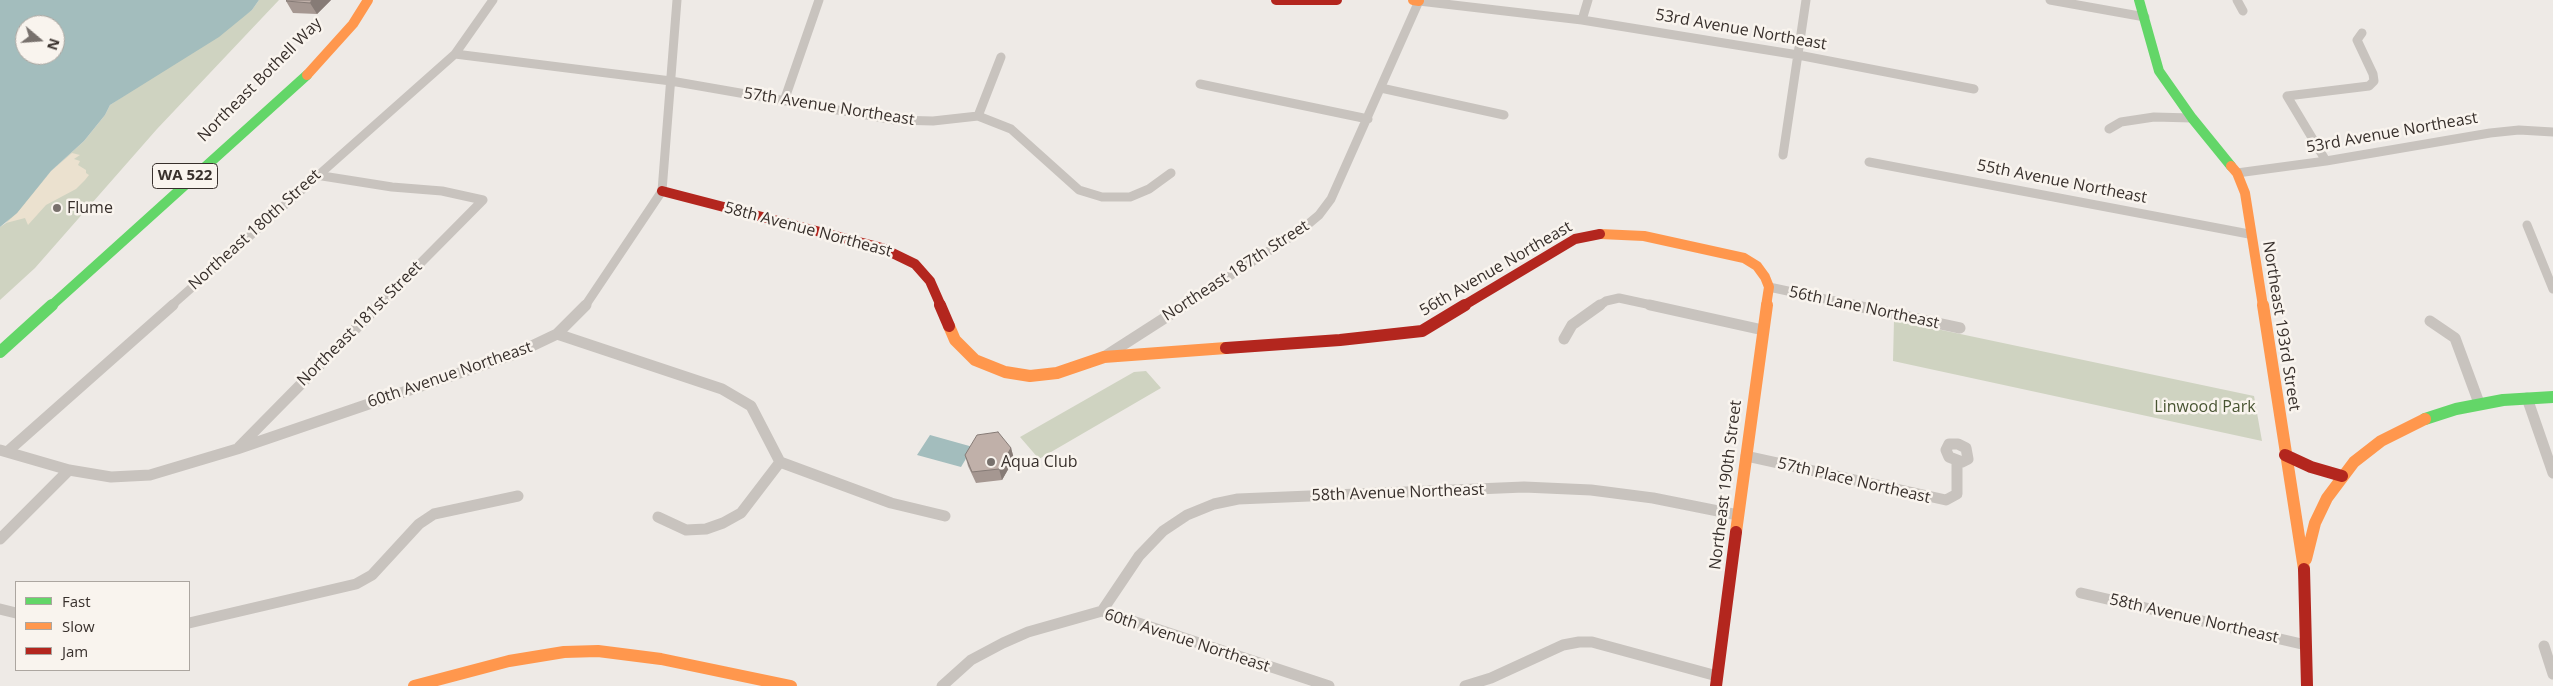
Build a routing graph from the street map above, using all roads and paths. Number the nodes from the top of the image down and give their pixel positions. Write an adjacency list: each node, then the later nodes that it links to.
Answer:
1 (356, 0): 47 (street, Northeast Bothell Way / WA 522)
2 (368, 0): 49 (street, Northeast Bothell Way / WA 522)
3 (492, 0): 18 (street, Northeast 180th Street)
4 (678, 0): 21 (street)
5 (819, 0): 25 (street)
6 (1276, 0): 7 (street)
7 (1337, 0)
8 (1416, 0): 16 (street, 53rd Avenue Northeast); 23 (street, Northeast 187th Street)
9 (1588, 0): 16 (street)
10 (1806, 0): 19 (street)
11 (2050, 0): 15 (street)
12 (2139, 0): 15 (street, Northeast 193rd Street)
13 (2237, 0): 14 (street)
14 (2243, 11)
15 (2145, 17): 28 (street, Northeast 193rd Street)
16 (1582, 20): 19 (street, 53rd Avenue Northeast)
17 (2362, 32): 33 (street)
18 (455, 54): 21 (street, 57th Avenue Northeast); 37 (street, Northeast 180th Street)
19 (1798, 55): 24 (street, 53rd Avenue Northeast); 32 (street)
20 (1001, 57): 27 (street)
21 (671, 81): 25 (street, 57th Avenue Northeast); 38 (street)
22 (1200, 84): 29 (street)
23 (1381, 88): 26 (street); 29 (street, Northeast 187th Street)
24 (1974, 89)
25 (784, 101): 27 (street, 57th Avenue Northeast)
26 (1504, 115)
27 (978, 116): 35 (street, 57th Avenue Northeast)
28 (2192, 118): 30 (street); 36 (street, Northeast 193rd Street)
29 (1368, 119): 50 (street, Northeast 187th Street)
30 (2109, 129)
31 (2553, 132): 33 (street, 53rd Avenue Northeast)
32 (1783, 155)
33 (2326, 161): 36 (street, 53rd Avenue Northeast)
34 (1869, 162): 40 (street, 55th Avenue Northeast)
35 (1170, 173)
36 (2237, 173): 40 (street, Northeast 193rd Street)
37 (316, 175): 54 (street, Northeast 181st Street); 55 (street, Northeast 180th Street)
38 (662, 192): 46 (street, 60th Avenue Northeast); 50 (street, 58th Avenue Northeast)
39 (2527, 225): 42 (street)
40 (2249, 234): 57 (street, Northeast 193rd Street)
41 (1769, 288): 44 (street, 56th Lane Northeast); 45 (street, Northeast 190th Street); 50 (street, 56th Avenue Northeast)
42 (2553, 289)
43 (2430, 321): 53 (street)
44 (1960, 328)
45 (1763, 330): 48 (street); 56 (street, Northeast 190th Street)
46 (557, 334): 54 (street, 60th Avenue Northeast); 59 (street)
47 (0, 337)
48 (1564, 339)
49 (0, 352)
50 (1104, 357)
51 (2553, 397): 52 (street)
52 (2527, 398): 53 (street); 61 (street)
53 (2479, 404): 62 (street)
54 (237, 448): 60 (street, 60th Avenue Northeast)
55 (4, 451): 60 (street, 60th Avenue Northeast)
56 (1746, 456): 58 (street, 57th Place Northeast); 64 (street, Northeast 190th Street)
57 (2285, 456): 62 (street); 68 (street, Northeast 193rd Street)
58 (1957, 461)
59 (780, 462): 65 (street); 66 (street)
60 (69, 470): 67 (street)
61 (2553, 474)
62 (2342, 476): 68 (street)
63 (518, 496): 73 (street)
64 (1738, 515): 71 (street, 58th Avenue Northeast); 77 (street, Northeast 190th Street)
65 (658, 516)
66 (945, 516)
67 (0, 540)
68 (2304, 570): 74 (street, Northeast 193rd Street)
69 (2081, 593): 74 (street, 58th Avenue Northeast)
70 (0, 609): 72 (street)
71 (1102, 611): 80 (street, 60th Avenue Northeast); 81 (street, 60th Avenue Northeast)
72 (15, 613)
73 (190, 623)
74 (2306, 645): 83 (street, Northeast 193rd Street)
75 (2544, 646): 76 (street)
76 (2553, 674)
77 (1717, 681): 82 (street)
78 (414, 686): 79 (street)
79 (791, 686)
80 (942, 686)
81 (1329, 686)
82 (1465, 686)
83 (2307, 686)

